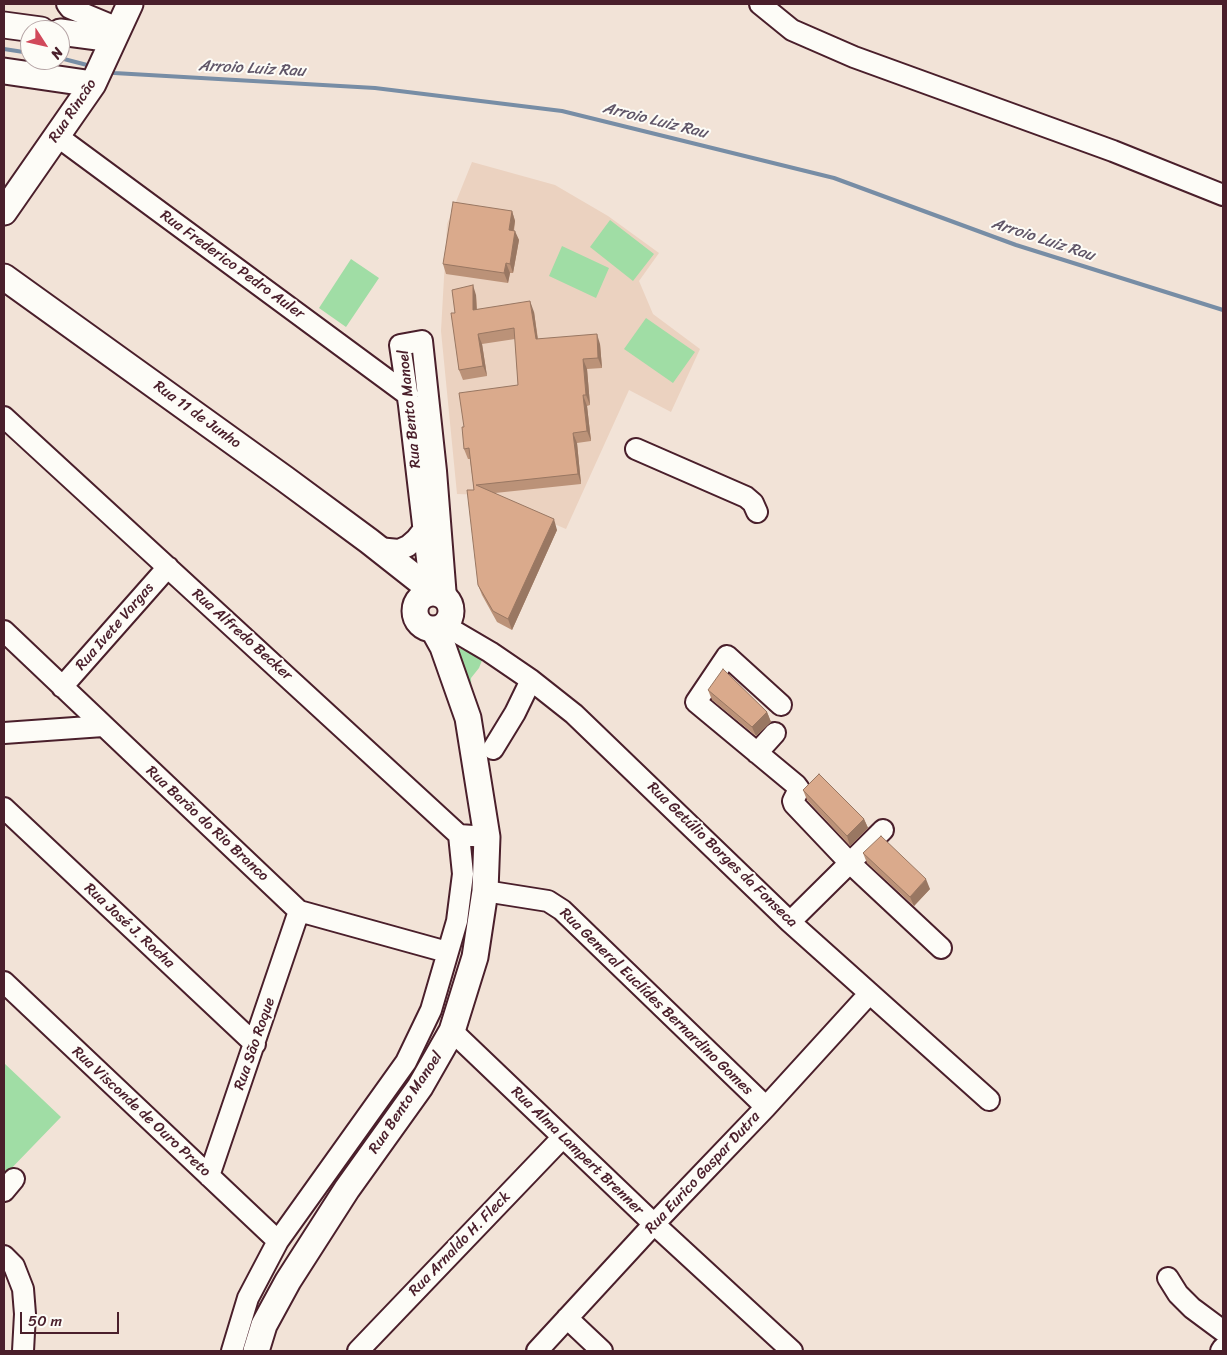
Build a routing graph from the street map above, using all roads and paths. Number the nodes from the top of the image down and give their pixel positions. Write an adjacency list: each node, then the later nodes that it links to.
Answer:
1 (67, 4): 7 (street)
2 (130, 4): 7 (main road, Rua Rincão)
3 (760, 4): 11 (street)
4 (4, 25): 5 (main road)
5 (20, 27)
6 (70, 34): 7 (main road)
7 (113, 40): 9 (main road, Rua Rincão)
8 (4, 71): 9 (main road)
9 (94, 81): 10 (main road, Rua Rincão)
10 (57, 136): 12 (main road, Rua Rincão); 14 (street, Rua Frederico Pedro Auler)
11 (1223, 194)
12 (4, 212)
13 (4, 277): 19 (main road, Rua 11 de Junho)
14 (408, 395): 18 (street, Rua Bento Manoel); 21 (street, Rua Bento Manoel)
15 (4, 417): 20 (street, Rua Alfredo Becker)
16 (636, 449): 17 (street)
17 (757, 512)
18 (424, 529): 19 (street); 21 (street, Rua Bento Manoel)
19 (383, 552): 21 (main road, Rua 11 de Junho)
20 (168, 567): 25 (street, Rua Ivete Vargas); 34 (street, Rua Alfredo Becker)
21 (432, 597): 22 (main road); 22 (main road)
22 (439, 627): 24 (street, Rua Getúlio Borges da Fonseca); 35 (main road, Rua Bento Manoel)
23 (4, 631): 25 (street, Rua Barão do Rio Branco)
24 (531, 680): 30 (street); 39 (street, Rua Getúlio Borges da Fonseca)
25 (62, 687): 27 (street, Rua Barão do Rio Branco)
26 (781, 705): 31 (street)
27 (103, 726): 28 (street); 38 (street, Rua Barão do Rio Branco)
28 (4, 733)
29 (775, 733): 31 (street)
30 (493, 749)
31 (757, 753): 36 (street)
32 (4, 808): 46 (street, Rua José J. Rocha)
33 (883, 830): 36 (street)
34 (459, 835): 35 (street); 41 (street)
35 (487, 837): 37 (main road, Rua Bento Manoel)
36 (850, 863): 39 (street); 40 (street)
37 (485, 891): 43 (main road, Rua Bento Manoel); 48 (street, Rua General Euclídes Bernardino Gomes)
38 (299, 911): 41 (street, Rua Barão do Rio Branco); 46 (street, Rua São Roque)
39 (790, 922): 44 (street, Rua Getúlio Borges da Fonseca)
40 (941, 948)
41 (447, 952): 43 (street); 52 (street)
42 (4, 982): 50 (street, Rua Visconde de Ouro Preto)
43 (464, 990): 45 (main road, Rua Bento Manoel)
44 (869, 994): 47 (street, Rua Getúlio Borges da Fonseca); 48 (street, Rua Eurico Gaspar Dutra)
45 (452, 1031): 49 (street, Rua Alma Lampert Brenner); 59 (main road, Rua Bento Manoel)
46 (255, 1044): 50 (street, Rua São Roque)
47 (989, 1100)
48 (766, 1107): 51 (street, Rua Eurico Gaspar Dutra)
49 (563, 1137): 51 (street, Rua Alma Lampert Brenner); 60 (street, Rua Arnaldo H. Fleck)
50 (209, 1176): 52 (street, Rua Visconde de Ouro Preto)
51 (654, 1224): 55 (street, Rua Eurico Gaspar Dutra); 63 (street, Rua Alma Lampert Brenner)
52 (278, 1241): 58 (street)
53 (4, 1256): 57 (street)
54 (1168, 1278): 56 (street)
55 (568, 1318): 61 (street, Rua Eurico Gaspar Dutra); 62 (street)
56 (1223, 1332)
57 (22, 1351)
58 (232, 1351)
59 (256, 1351)
60 (358, 1351)
61 (537, 1351)
62 (602, 1351)
63 (792, 1351)

